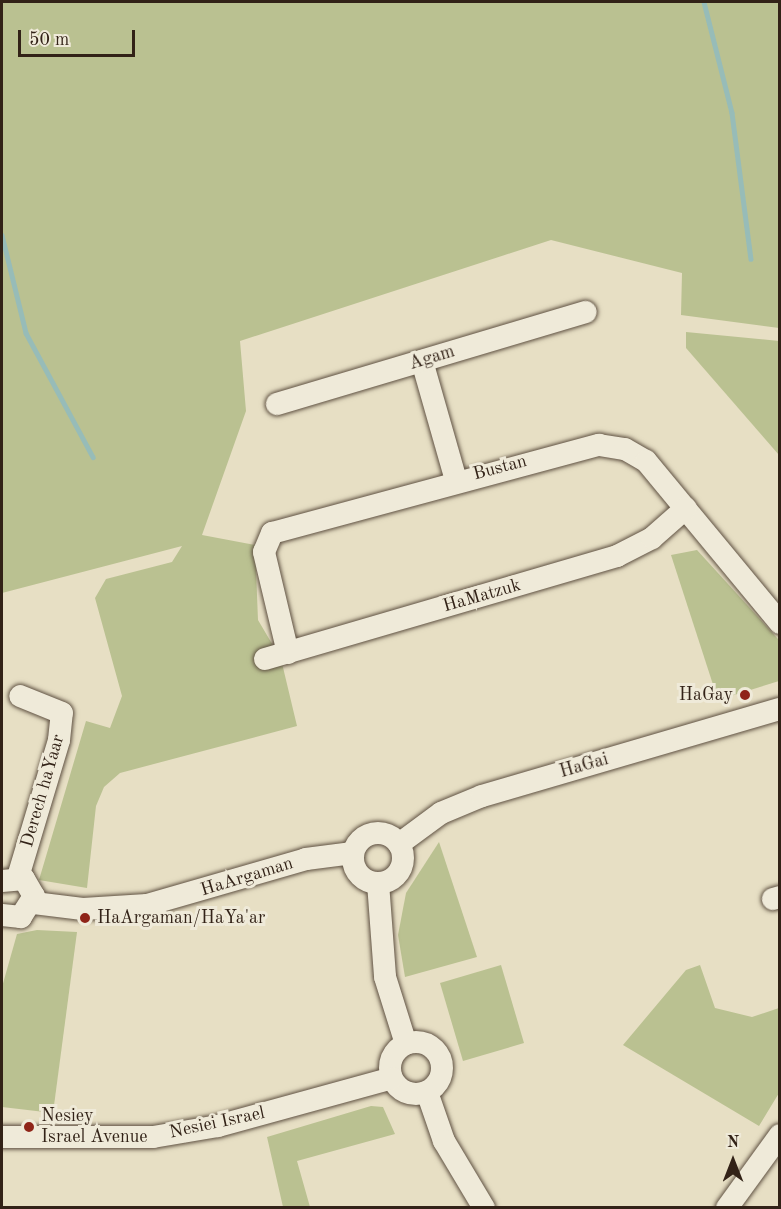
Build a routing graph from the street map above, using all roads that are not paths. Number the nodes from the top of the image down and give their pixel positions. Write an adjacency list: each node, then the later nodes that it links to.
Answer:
1 (586, 312): 2 (street, Agam)
2 (422, 361): 3 (street, Agam); 4 (street)
3 (277, 404)
4 (456, 480): 5 (street, Bustan); 7 (street, Bustan)
5 (686, 508): 6 (street, Bustan); 7 (street, HaMatzuk)
6 (780, 623)
7 (288, 653): 8 (street, HaMatzuk)
8 (266, 659)
9 (20, 696): 13 (street, Derech haYaar)
10 (780, 709): 11 (street, HaGai)
11 (399, 844): 12 (street); 14 (street)
12 (353, 853): 14 (street); 15 (street, HaArgaman)
13 (10, 879): 15 (street)
14 (378, 883): 17 (street)
15 (34, 903): 16 (street)
16 (2, 915)
17 (406, 1044): 18 (street); 19 (street)
18 (392, 1078): 19 (street); 21 (street, Nesiei Israel)
19 (427, 1092): 22 (street)
20 (780, 1135): 23 (street)
21 (2, 1137)
22 (484, 1208)
23 (727, 1208)

